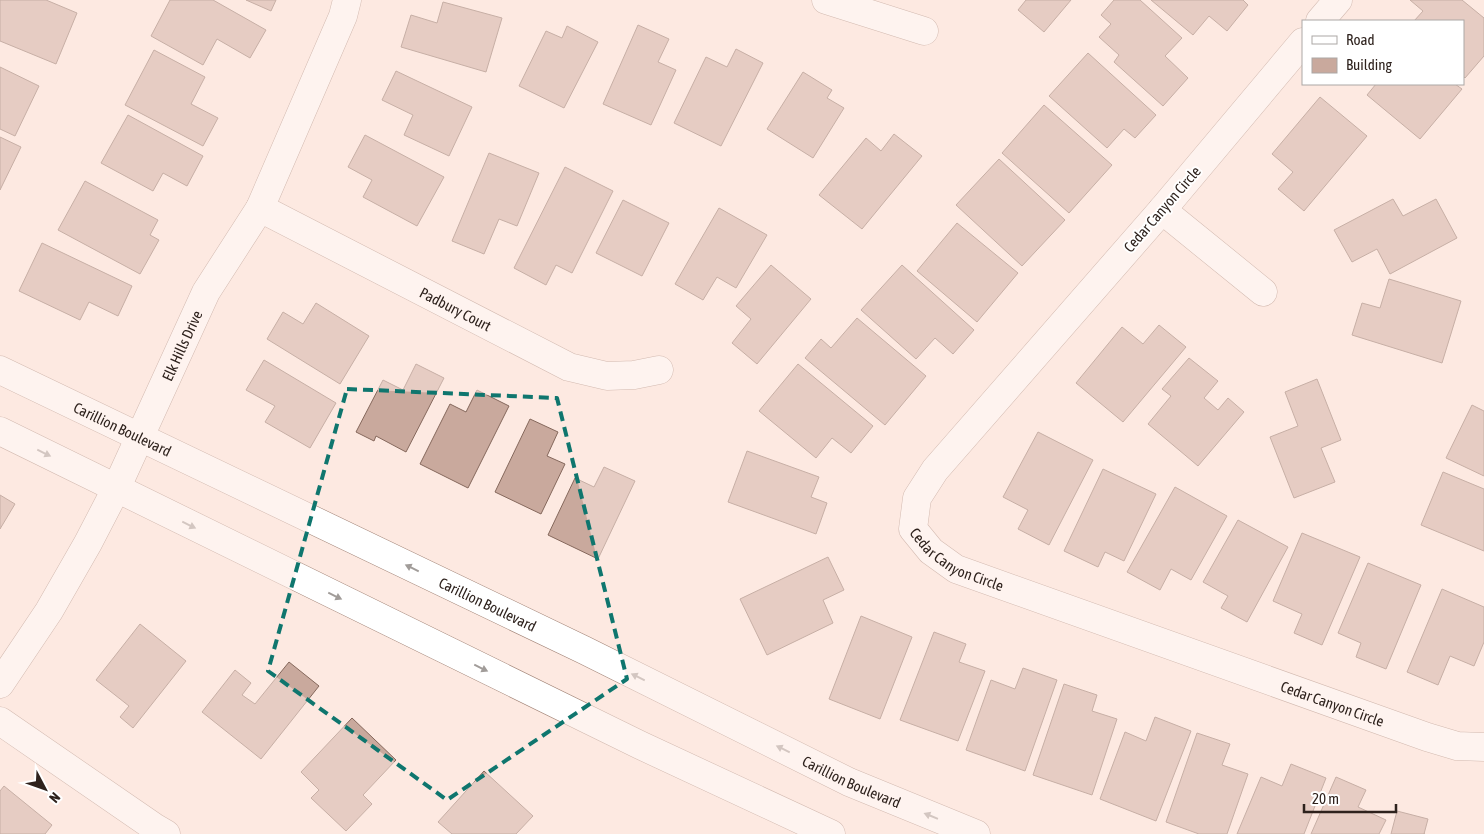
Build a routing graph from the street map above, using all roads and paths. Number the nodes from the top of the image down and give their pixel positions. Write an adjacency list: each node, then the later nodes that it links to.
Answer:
1 (347, 0): 7 (street, Elk Hills Drive)
2 (826, 0): 5 (street)
3 (1338, 0): 4 (street)
4 (1321, 20)
5 (924, 31)
6 (1302, 43): 8 (street, Cedar Canyon Circle)
7 (260, 208): 11 (street, Padbury Court); 13 (street, Elk Hills Drive)
8 (1162, 210): 9 (street); 17 (street, Cedar Canyon Circle)
9 (1263, 292)
10 (0, 370): 13 (street, Carillion Boulevard)
11 (659, 370)
12 (0, 431): 14 (street, one-way to 14)
13 (140, 437): 14 (street, Elk Hills Drive); 20 (street, Carillion Boulevard, one-way to 13)
14 (116, 489): 15 (street, Elk Hills Drive); 19 (street, one-way to 19)
15 (0, 684)
16 (0, 721): 18 (street)
17 (1484, 747)
18 (166, 834)
19 (831, 834)
20 (976, 834)

